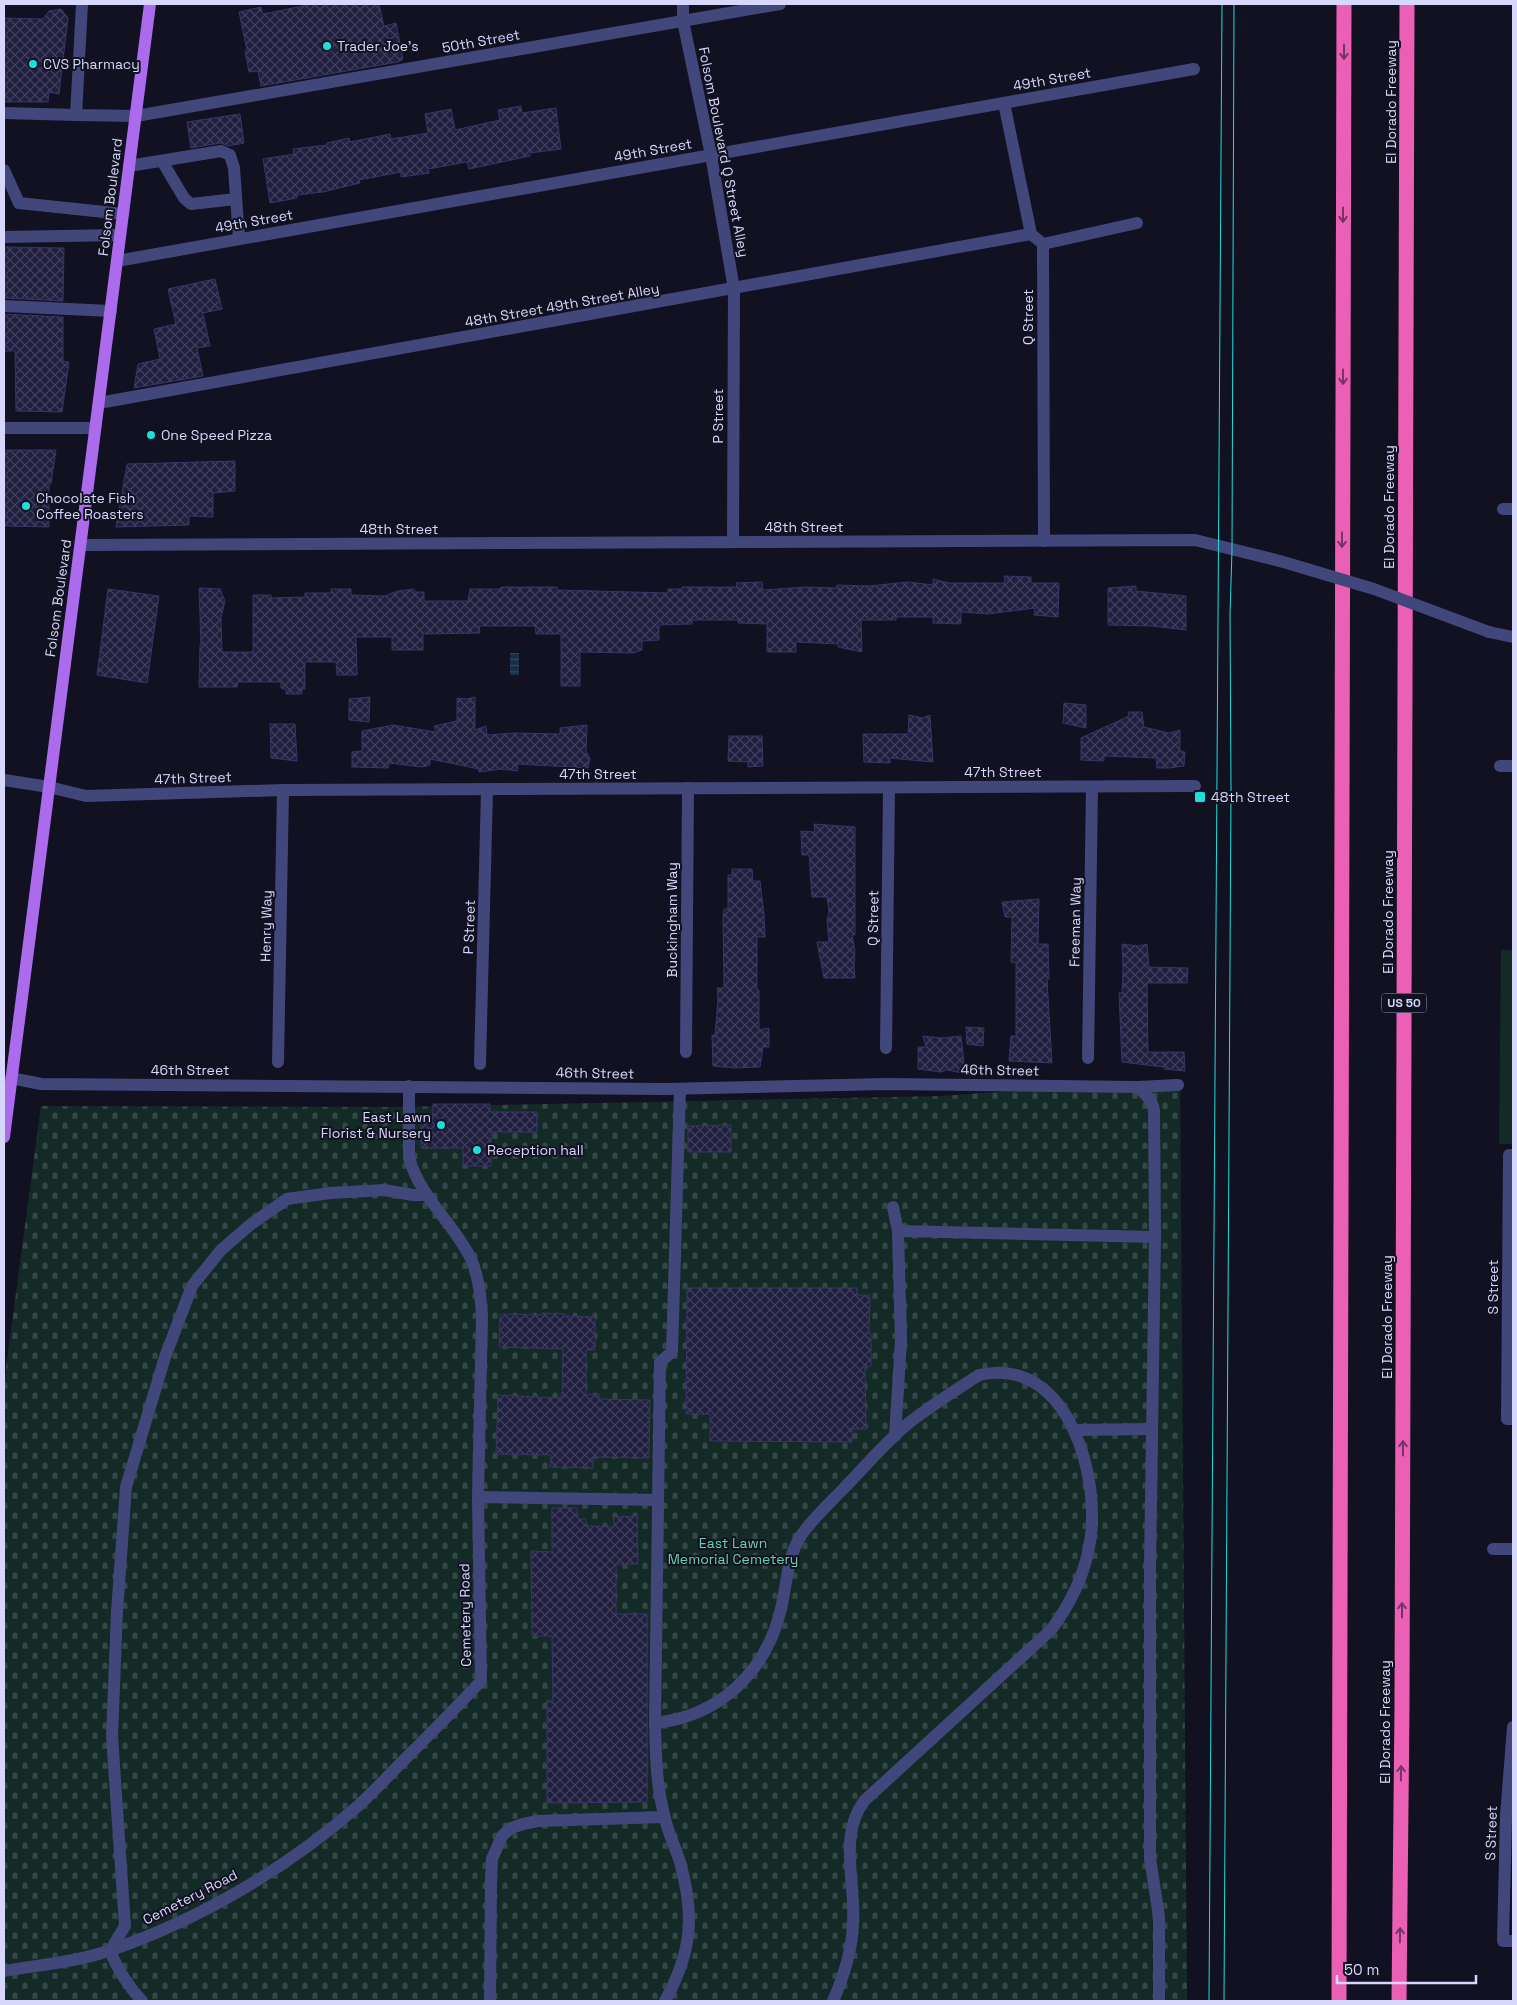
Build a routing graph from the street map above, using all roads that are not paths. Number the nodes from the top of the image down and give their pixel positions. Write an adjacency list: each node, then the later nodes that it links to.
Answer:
1 (82, 4): 11 (street)
2 (150, 4): 12 (main road, Folsom Boulevard)
3 (683, 4): 7 (street)
4 (780, 4): 7 (street, 50th Street)
5 (1344, 4): 82 (highway, one-way to 82)
6 (1408, 4): 83 (highway, El Dorado Freeway / US 50, one-way to 6)
7 (683, 21): 12 (street, 50th Street); 13 (street, Folsom Boulevard Q Street Alley)
8 (1194, 69): 9 (street, 49th Street)
9 (1004, 103): 13 (street, 49th Street); 20 (street)
10 (4, 113): 11 (street, 50th Street)
11 (76, 116): 12 (street, 50th Street)
12 (136, 116): 15 (main road, Folsom Boulevard)
13 (711, 155): 23 (street, 49th Street); 26 (street, Folsom Boulevard Q Street Alley)
14 (162, 161): 15 (street); 17 (street); 17 (street)
15 (130, 166): 18 (main road, Folsom Boulevard)
16 (4, 170): 18 (street)
17 (236, 199): 23 (street)
18 (123, 214): 21 (main road, Folsom Boulevard)
19 (1137, 223): 24 (street)
20 (1030, 234): 24 (street); 26 (street, 48th Street 49th Street Alley)
21 (120, 235): 22 (street); 25 (main road, Folsom Boulevard)
22 (4, 237)
23 (238, 239): 25 (street, 49th Street)
24 (1043, 244): 32 (street, Q Street)
25 (117, 260): 28 (main road, Folsom Boulevard)
26 (734, 289): 29 (street, 48th Street 49th Street Alley); 33 (street, P Street)
27 (4, 306): 28 (street)
28 (111, 311): 29 (main road, Folsom Boulevard)
29 (98, 403): 31 (main road, Folsom Boulevard)
30 (4, 428): 31 (street)
31 (96, 428): 34 (main road, Folsom Boulevard)
32 (1044, 540): 33 (street, 48th Street); 35 (street, 48th Street, bridge)
33 (733, 542): 34 (street, 48th Street)
34 (80, 545): 40 (main road, Folsom Boulevard)
35 (1513, 637)
36 (1500, 766): 37 (street)
37 (1513, 766)
38 (4, 780): 40 (street, 47th Street)
39 (1195, 786): 41 (street, 47th Street)
40 (49, 787): 44 (street, 47th Street); 48 (main road, Folsom Boulevard)
41 (1092, 787): 43 (street, 47th Street); 49 (street, Freeman Way)
42 (688, 788): 43 (street, 47th Street); 45 (street, 47th Street); 47 (street, Buckingham Way)
43 (889, 788): 46 (street, Q Street)
44 (283, 790): 45 (street, 47th Street); 50 (street, Henry Way)
45 (487, 790): 51 (street, P Street)
46 (886, 1048)
47 (686, 1052)
48 (9, 1056): 52 (main road, Folsom Boulevard)
49 (1088, 1058)
50 (278, 1062)
51 (480, 1064)
52 (11, 1078): 54 (street, 46th Street); 57 (main road, Folsom Boulevard)
53 (1178, 1085): 55 (street, 46th Street)
54 (409, 1086): 56 (street, 46th Street); 59 (street, Cemetery Road)
55 (1137, 1087): 56 (street, 46th Street); 62 (street)
56 (680, 1088): 68 (street)
57 (4, 1137)
58 (1511, 1155): 63 (street, S Street)
59 (426, 1195): 67 (street, Cemetery Road); 75 (street)
60 (893, 1207): 61 (street)
61 (898, 1231): 62 (street); 66 (street)
62 (1155, 1237): 64 (street)
63 (1510, 1419)
64 (1152, 1429): 65 (street); 81 (street)
65 (1075, 1430): 66 (street); 80 (street)
66 (895, 1436): 71 (street)
67 (478, 1497): 68 (street); 75 (street, Cemetery Road)
68 (658, 1500): 71 (street)
69 (1492, 1548): 70 (street)
70 (1513, 1549)
71 (655, 1723): 73 (street)
72 (1513, 1727): 74 (street, S Street)
73 (664, 1816): 78 (street); 79 (street)
74 (1508, 1941)
75 (110, 1951): 76 (street, Cemetery Road); 77 (street)
76 (4, 1971)
77 (142, 2001)
78 (490, 2001)
79 (665, 2001)
80 (833, 2001)
81 (1158, 2001)
82 (1339, 2001)
83 (1399, 2001)

